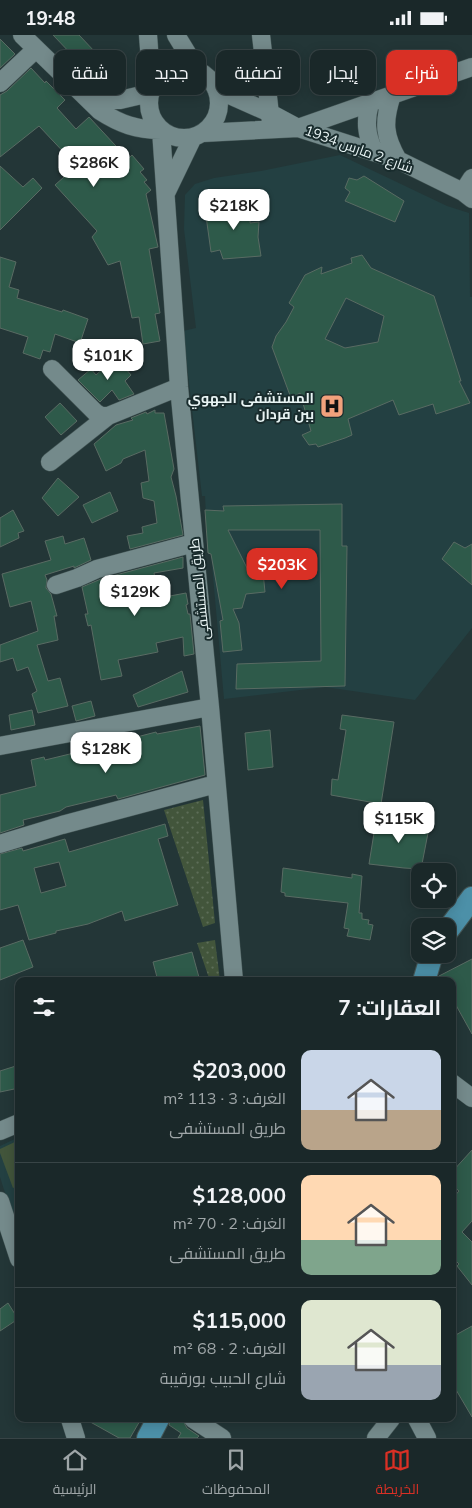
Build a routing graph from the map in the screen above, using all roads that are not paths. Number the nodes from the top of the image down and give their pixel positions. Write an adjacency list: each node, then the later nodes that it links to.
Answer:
1 (22, 35): 5 (street)
2 (148, 35): 6 (street)
3 (176, 35): 7 (street)
4 (261, 35): 20 (street)
5 (36, 49): 11 (street); 18 (street)
6 (149, 50)
7 (185, 50)
8 (472, 67): 9 (street)
9 (457, 72)
10 (206, 77): 12 (street)
11 (0, 83)
12 (216, 89)
13 (137, 95): 18 (street)
14 (150, 95): 22 (street)
15 (218, 95): 23 (street)
16 (226, 95): 20 (street)
17 (392, 95): 19 (street); 25 (street)
18 (89, 99): 22 (street)
19 (370, 103): 21 (street); 24 (street)
20 (271, 121): 21 (street); 23 (street)
21 (298, 128): 24 (street, شارع 2 مارس 1934)
22 (161, 130): 23 (street); 27 (street, طريق المستشفى)
23 (198, 135): 27 (street)
24 (374, 151): 25 (street, شارع 2 مارس 1934)
25 (398, 160): 26 (street, شارع 2 مارس 1934)
26 (469, 189)
27 (165, 196): 29 (street, طريق المستشفى)
28 (52, 369): 30 (street)
29 (179, 387): 30 (street); 32 (street, طريق المستشفى)
30 (108, 416): 31 (street)
31 (50, 462)
32 (194, 543): 33 (street); 34 (street, طريق المستشفى)
33 (56, 585)
34 (210, 707): 35 (street); 36 (street, طريق المستشفى)
35 (0, 746)
36 (216, 784): 37 (street); 41 (street, طريق المستشفى)
37 (0, 844)
38 (472, 897): 39 (main road)
39 (456, 919)
40 (429, 963): 42 (main road)
41 (234, 977)
42 (425, 977)
43 (456, 1086): 45 (street)
44 (456, 1098): 46 (street)
45 (472, 1098)
46 (472, 1103)
47 (15, 1125): 48 (street)
48 (0, 1131)
49 (0, 1201): 50 (street)
50 (15, 1247)
51 (71, 1422): 56 (street)
52 (156, 1422): 57 (main road)
53 (198, 1422): 58 (street)
54 (389, 1422): 59 (street)
55 (418, 1422): 60 (street)
56 (76, 1438)
57 (148, 1438)
58 (222, 1438)
59 (376, 1438)
60 (427, 1438)

